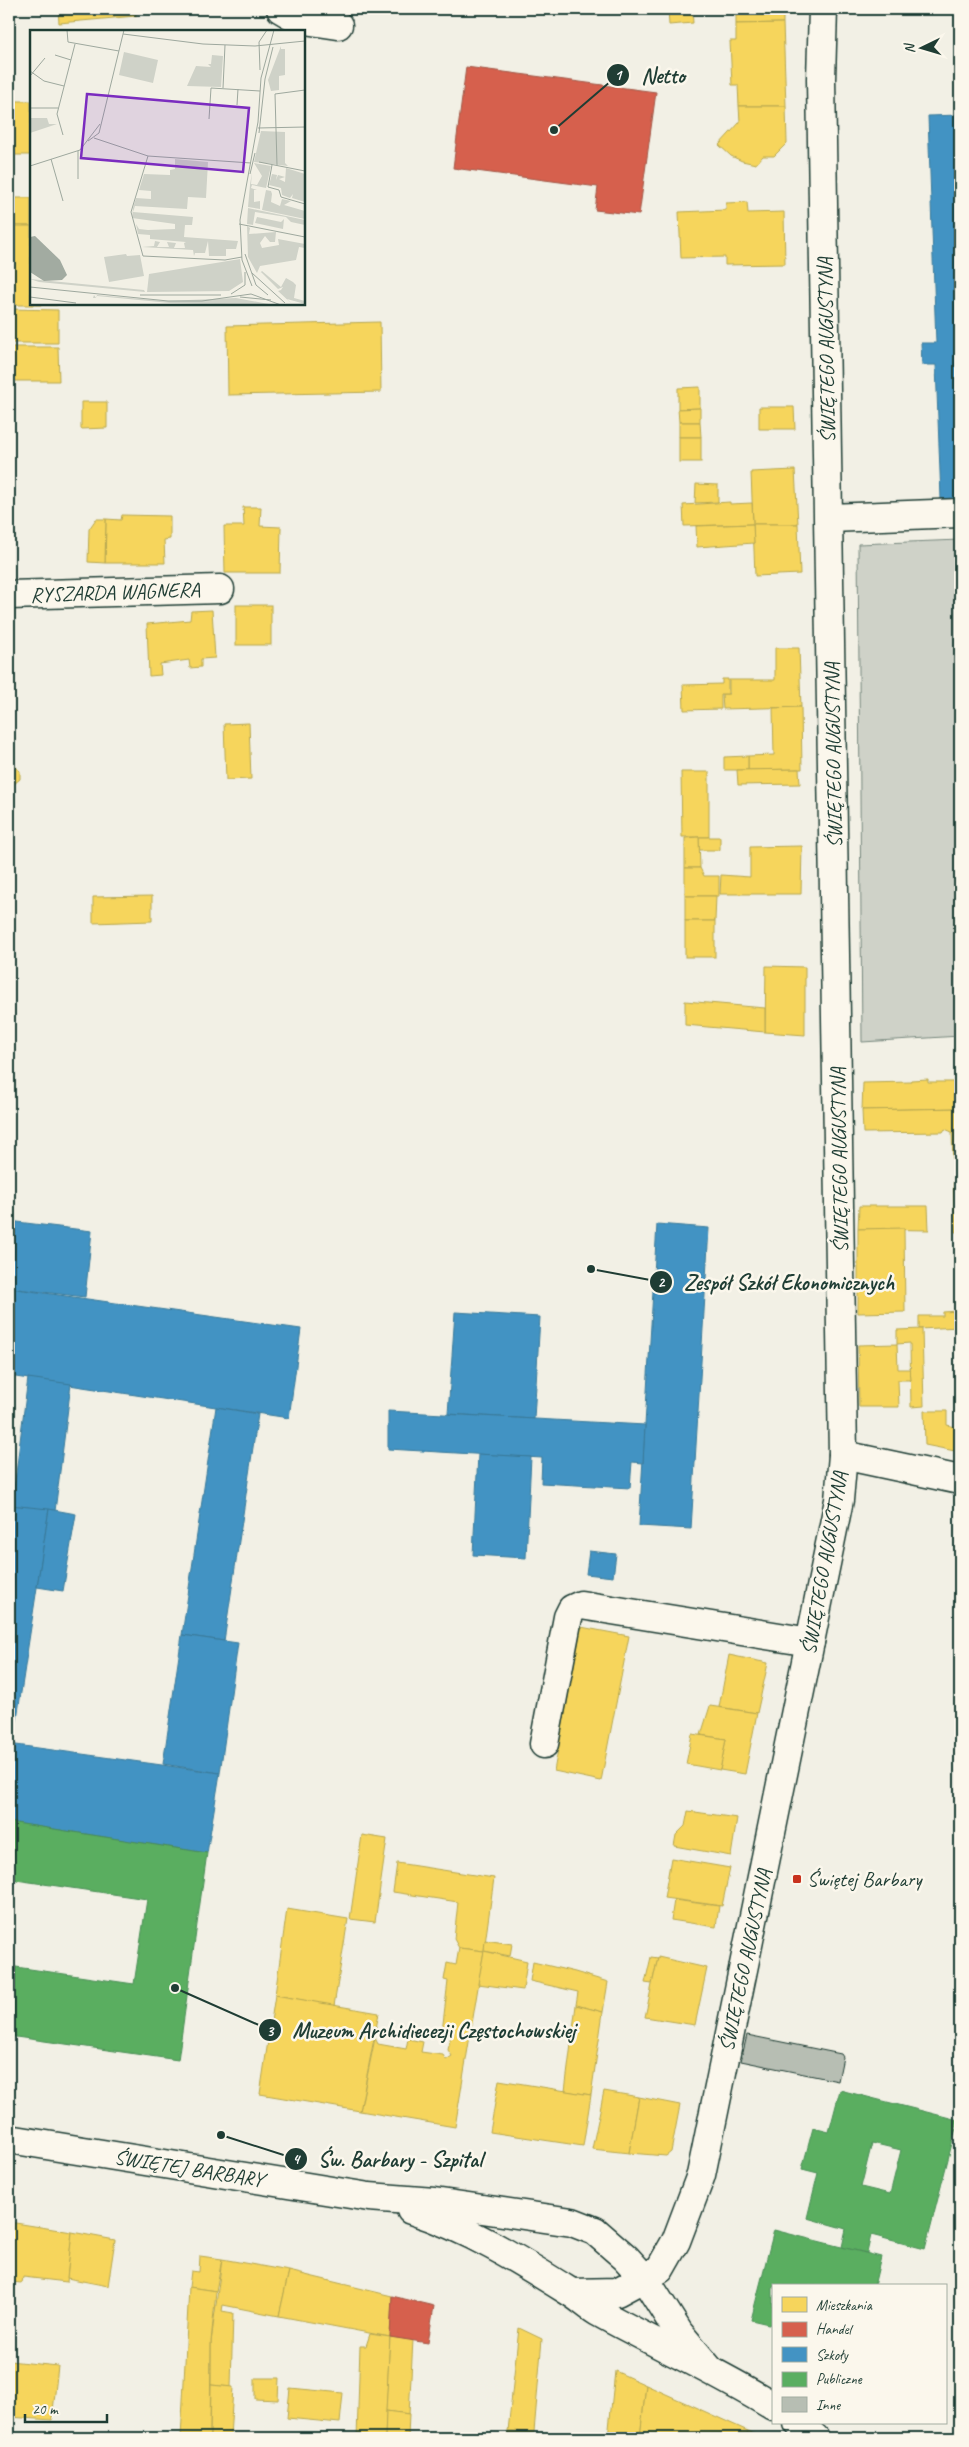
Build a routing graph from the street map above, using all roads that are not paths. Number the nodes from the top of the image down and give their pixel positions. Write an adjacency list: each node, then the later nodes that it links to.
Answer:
1 (281, 9): 3 (street)
2 (823, 9): 5 (street, ŚWIĘTEGO AUGUSTYNA)
3 (338, 25)
4 (960, 512): 5 (street)
5 (830, 518): 8 (street, ŚWIĘTEGO AUGUSTYNA)
6 (220, 588): 7 (street, RYSZARDA WAGNERA)
7 (9, 595)
8 (843, 1455): 9 (street); 10 (street, ŚWIĘTEGO AUGUSTYNA)
9 (960, 1480)
10 (810, 1642): 11 (street); 14 (street, ŚWIĘTEGO AUGUSTYNA)
11 (544, 1744)
12 (9, 2139): 13 (street, ŚWIĘTEJ BARBARY)
13 (369, 2197): 14 (street, ŚWIĘTEJ BARBARY); 15 (street, ŚWIĘTEJ BARBARY)
14 (644, 2279): 15 (street); 16 (street, ŚWIĘTEJ BARBARY)
15 (572, 2293): 16 (street, ŚWIĘTEJ BARBARY)
16 (710, 2370): 17 (street, ŚWIĘTEJ BARBARY)
17 (772, 2405)
18 (799, 2424): 19 (street)
19 (815, 2438)

